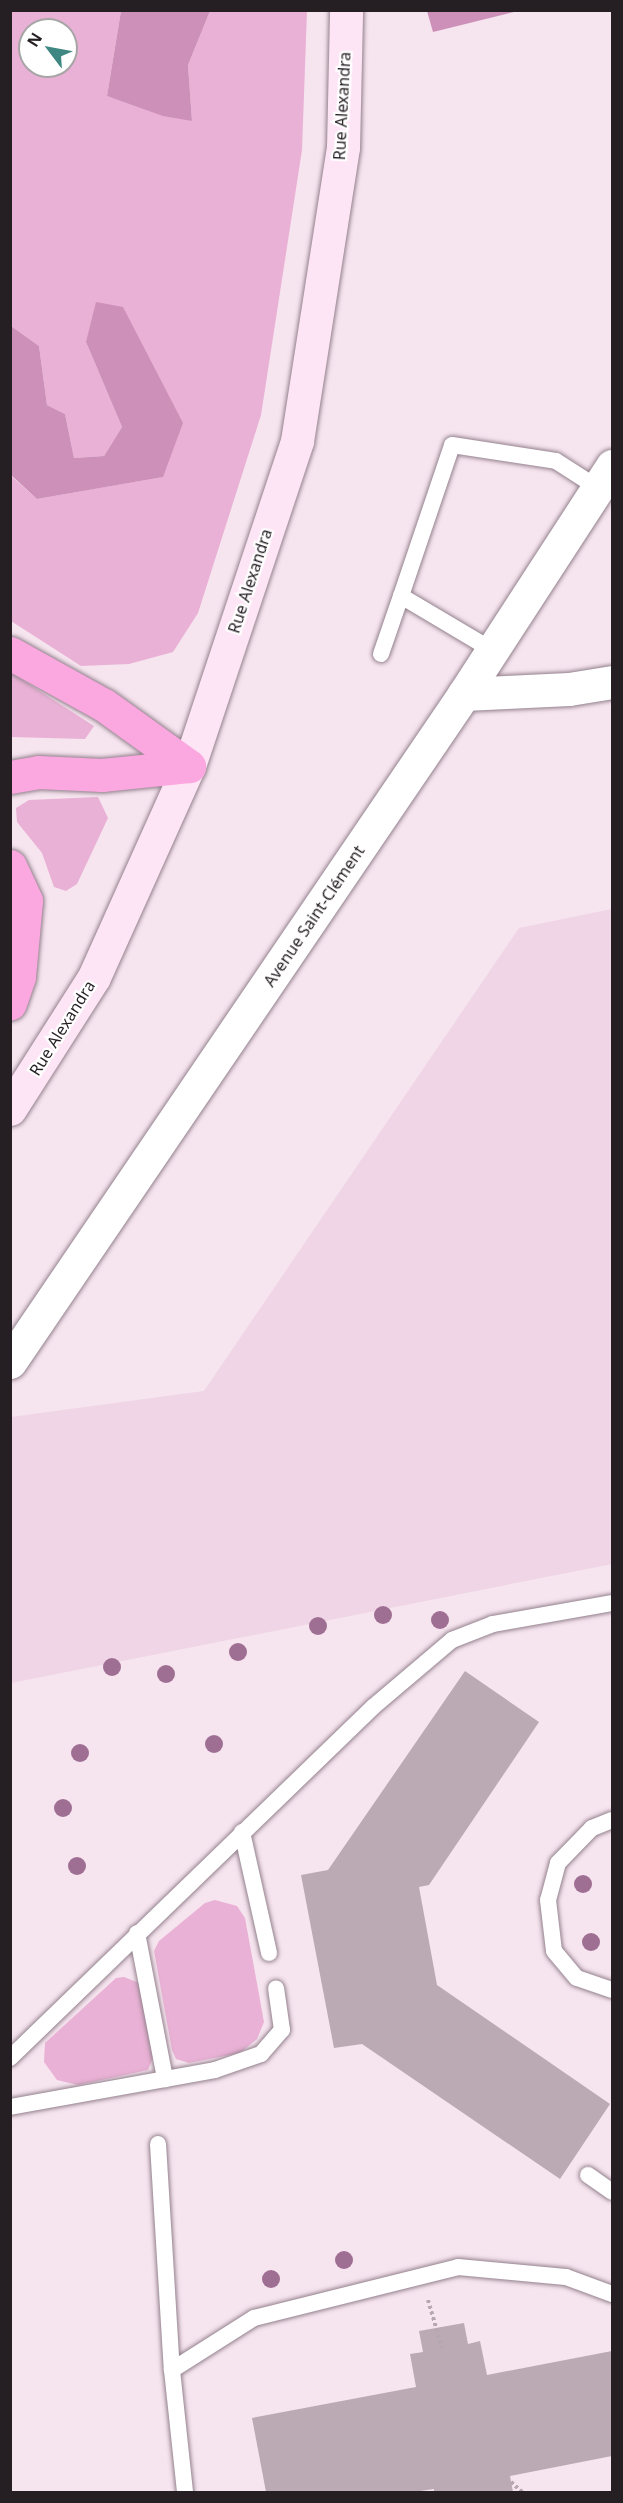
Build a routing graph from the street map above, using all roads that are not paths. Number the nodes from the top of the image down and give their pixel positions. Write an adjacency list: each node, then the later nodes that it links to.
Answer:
1 (346, 10): 9 (main road, Rue Alexandra)
2 (605, 477): 3 (lane); 4 (street, Avenue Saint-Clément)
3 (401, 596): 4 (lane); 6 (lane)
4 (492, 650): 8 (street, Avenue Saint-Clément)
5 (10, 652): 9 (highway)
6 (381, 654)
7 (612, 682): 8 (street)
8 (464, 694): 14 (street, Avenue Saint-Clément)
9 (189, 766): 10 (highway); 13 (main road, Rue Alexandra)
10 (10, 777)
11 (10, 866): 12 (highway)
12 (10, 1003)
13 (10, 1109)
14 (10, 1362)
15 (612, 1603): 17 (lane)
16 (612, 1820): 21 (lane)
17 (242, 1832): 18 (lane); 19 (lane)
18 (137, 1933): 22 (lane); 23 (lane)
19 (268, 1953)
20 (276, 1988): 23 (lane)
21 (612, 1990)
22 (10, 2058)
23 (165, 2079): 24 (lane)
24 (10, 2107)
25 (158, 2144): 29 (lane)
26 (588, 2175): 27 (lane)
27 (612, 2192)
28 (612, 2294): 29 (lane)
29 (172, 2370): 30 (lane)
30 (185, 2493)

